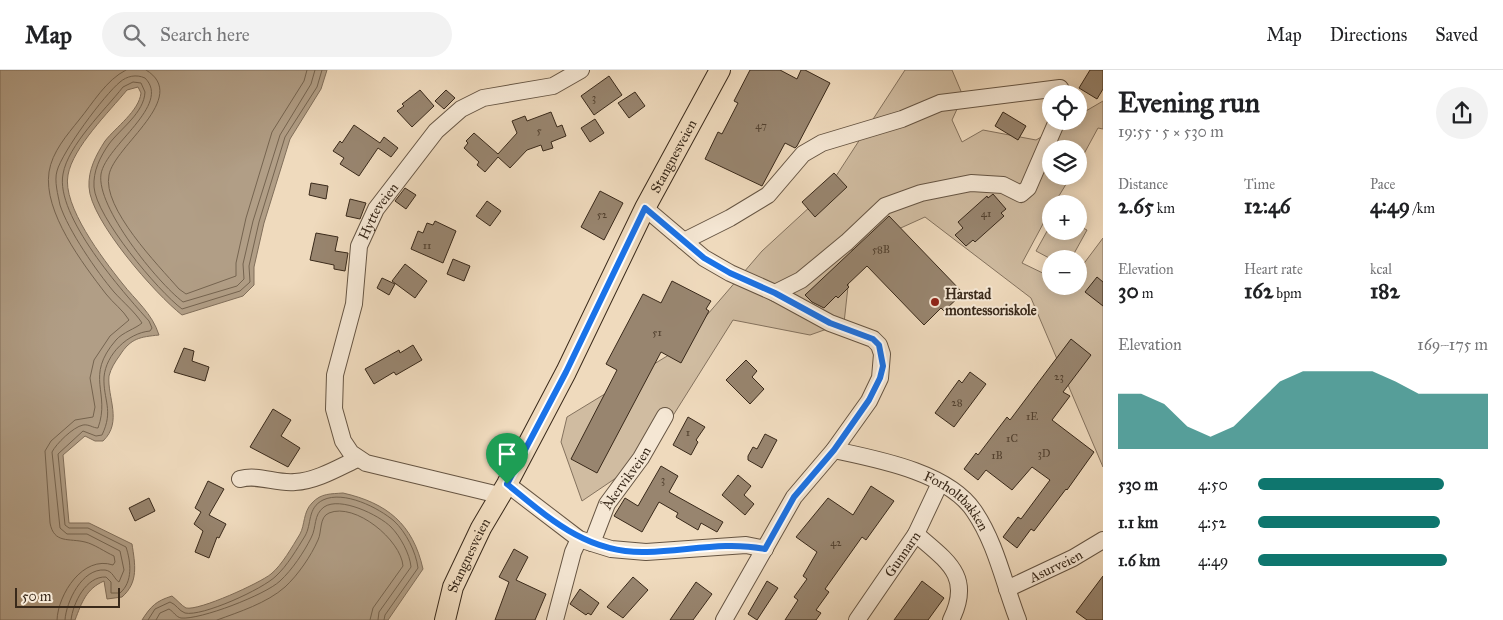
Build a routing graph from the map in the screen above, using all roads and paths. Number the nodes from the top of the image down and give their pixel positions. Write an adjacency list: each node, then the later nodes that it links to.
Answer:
1 (580, 70): 10 (street, Hytteveien)
2 (720, 70): 5 (main road, Stangnesveien)
3 (1042, 90): 6 (street)
4 (1053, 130): 7 (street)
5 (645, 208): 6 (street); 13 (main road, Stangnesveien)
6 (684, 240): 7 (street)
7 (775, 293): 9 (street)
8 (665, 416): 16 (street, Åkervikveien)
9 (834, 450): 12 (street, Forholtbakken); 17 (street)
10 (358, 460): 11 (street); 13 (street)
11 (240, 479)
12 (940, 483): 14 (street, Gunnarn); 18 (street, Forholtbakken)
13 (503, 490): 16 (street); 19 (main road, Stangnesveien)
14 (916, 534): 22 (street, Gunnarn); 23 (street)
15 (1103, 540): 18 (street, Asurveien)
16 (586, 541): 17 (street); 20 (street, Åkervikveien)
17 (765, 549): 21 (street)
18 (1007, 589): 24 (street, Forholtbakken)
19 (445, 620)
20 (555, 620)
21 (724, 620)
22 (857, 620)
23 (951, 620)
24 (1018, 620)

